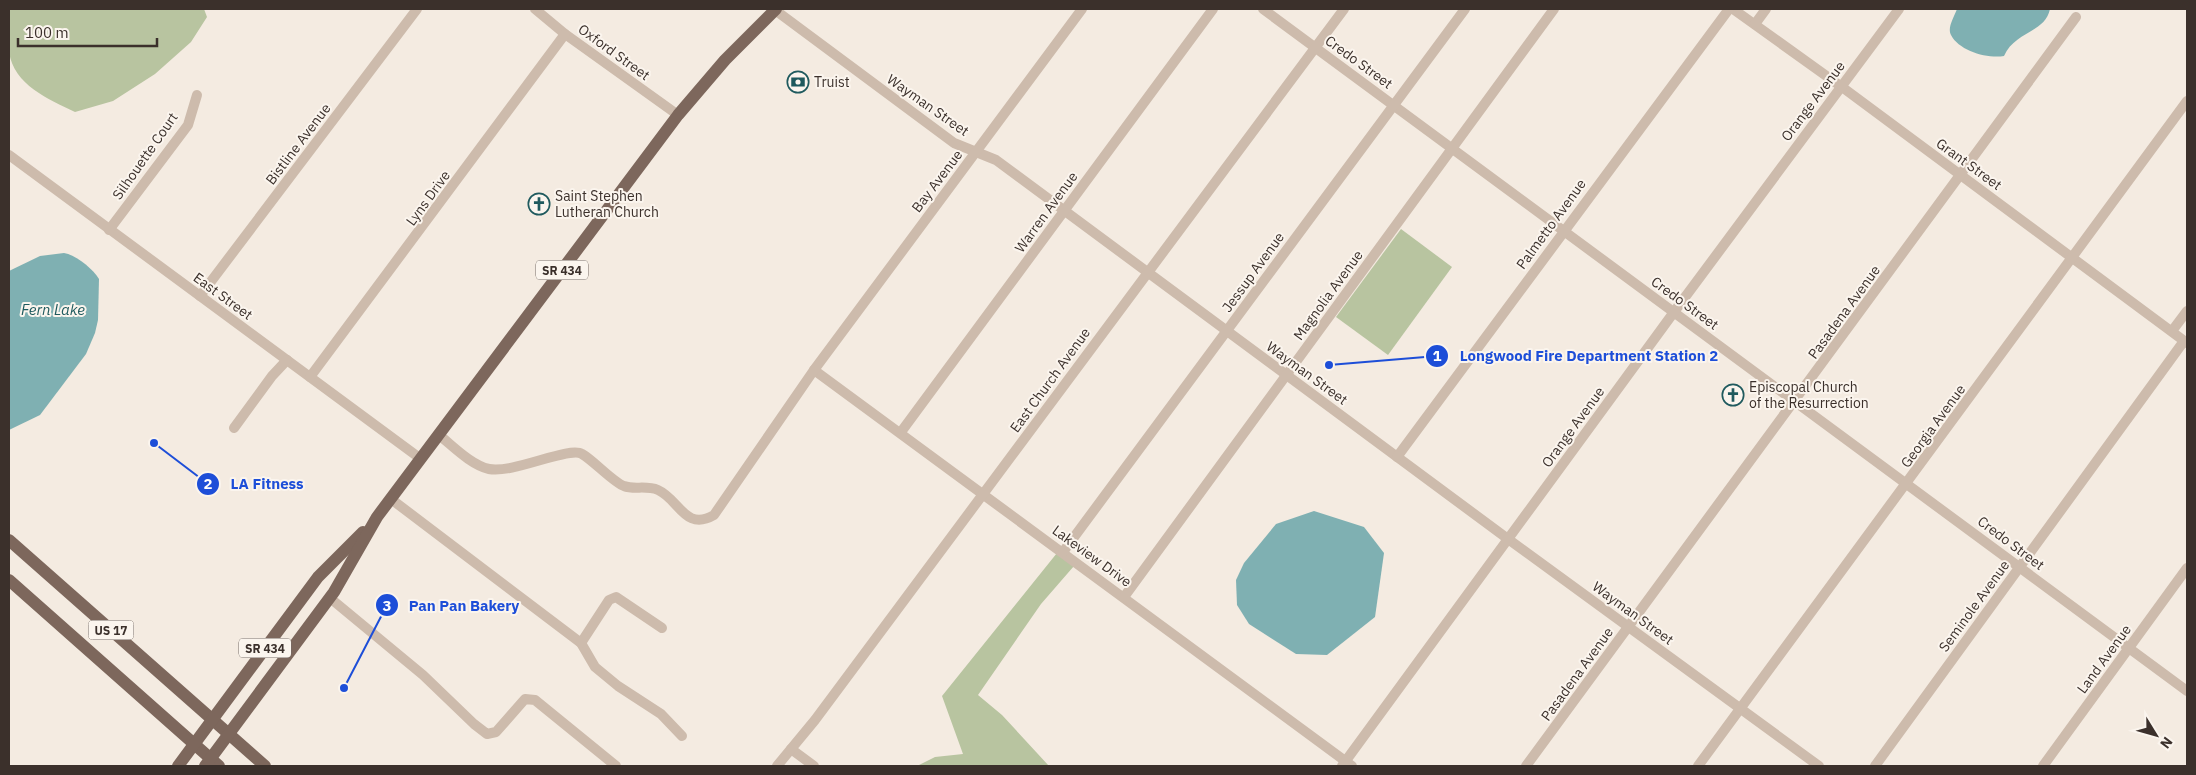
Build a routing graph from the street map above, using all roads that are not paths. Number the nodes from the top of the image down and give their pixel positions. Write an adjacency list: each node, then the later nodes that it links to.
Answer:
1 (417, 9): 32 (street, Bistline Avenue)
2 (535, 9): 16 (street, Oxford Street)
3 (1082, 9): 24 (street, Bay Avenue)
4 (1213, 9): 27 (street, Warren Avenue)
5 (1263, 9): 17 (street, Credo Street)
6 (1344, 9): 17 (street, East Church Avenue)
7 (1465, 9): 21 (street, Jessup Avenue)
8 (1554, 9): 23 (street, Magnolia Avenue)
9 (1729, 9): 29 (street, Palmetto Avenue)
10 (1733, 9): 15 (street, Grant Street)
11 (1766, 9): 15 (street)
12 (1899, 9): 18 (street, Orange Avenue)
13 (776, 10): 22 (main road, SR 434); 24 (street, Wayman Street)
14 (2076, 17): 26 (street, Pasadena Avenue)
15 (1755, 24): 18 (street, Grant Street)
16 (565, 34): 22 (street, Oxford Street); 41 (street, Lyns Drive)
17 (1316, 47): 21 (street, Credo Street); 31 (street, East Church Avenue)
18 (1841, 86): 26 (street, Grant Street); 34 (street, Orange Avenue)
19 (197, 95): 28 (street, Silhouette Court)
20 (2187, 101): 30 (street, Georgia Avenue)
21 (1394, 105): 23 (street, Credo Street); 35 (street, Jessup Avenue)
22 (678, 115): 45 (main road, SR 434)
23 (1453, 149): 29 (street, Credo Street); 40 (street, Magnolia Avenue)
24 (975, 153): 27 (street, Wayman Street); 39 (street, Bay Avenue)
25 (9, 155): 28 (street, East Street)
26 (1961, 175): 30 (street, Grant Street); 42 (street, Pasadena Avenue)
27 (1064, 210): 31 (street, Wayman Street); 44 (street, Warren Avenue)
28 (110, 230): 32 (street, East Street)
29 (1564, 231): 34 (street, Credo Street); 46 (street, Palmetto Avenue)
30 (2074, 258): 36 (street, Grant Street); 48 (street, Georgia Avenue)
31 (1146, 272): 35 (street, Wayman Street); 49 (street, East Church Avenue)
32 (200, 296): 38 (street, East Street)
33 (2187, 311): 36 (street)
34 (1674, 312): 42 (street, Credo Street); 52 (street, Orange Avenue)
35 (1227, 331): 40 (street, Wayman Street); 54 (street, Jessup Avenue)
36 (2172, 332): 37 (street, Grant Street)
37 (2186, 342): 55 (street, Seminole Avenue)
38 (287, 360): 41 (street, East Street); 43 (street)
39 (814, 370): 44 (street, Lakeview Drive); 45 (street, Bay Avenue)
40 (1286, 375): 46 (street, Wayman Street); 58 (street, Magnolia Avenue)
41 (310, 377): 47 (street, East Street)
42 (1795, 402): 48 (street, Credo Street); 60 (street, Pasadena Avenue)
43 (234, 428)
44 (901, 432): 49 (street, Lakeview Drive)
45 (439, 435): 47 (main road, SR 434)
46 (1397, 457): 52 (street, Wayman Street)
47 (421, 459): 50 (main road, SR 434)
48 (1908, 484): 55 (street, Credo Street); 65 (street, Georgia Avenue)
49 (984, 494): 54 (street, Lakeview Drive); 70 (street, East Church Avenue)
50 (391, 498): 51 (main road, SR 434); 62 (street)
51 (377, 517): 59 (main road, SR 434); 66 (main road, SR 434)
52 (1508, 539): 60 (street, Wayman Street); 72 (street, Orange Avenue)
53 (9, 540): 66 (main road, US 17)
54 (1063, 552): 58 (street, Lakeview Drive)
55 (2020, 567): 63 (street, Credo Street); 81 (street, Seminole Avenue)
56 (2187, 568): 63 (street, Land Avenue)
57 (9, 580): 69 (main road, US 17)
58 (1124, 597): 72 (street, Lakeview Drive)
59 (330, 598): 67 (main road, SR 434); 75 (street)
60 (1629, 626): 65 (street, Wayman Street); 78 (street, Pasadena Avenue)
61 (662, 628): 62 (street)
62 (581, 642): 68 (street)
63 (2130, 648): 64 (street, Credo Street); 82 (street, Land Avenue)
64 (2187, 691)
65 (1741, 708): 79 (street, Georgia Avenue); 80 (street, Wayman Street)
66 (212, 720): 67 (main road, US 17); 69 (main road, SR 434)
67 (229, 735): 71 (main road, SR 434); 74 (main road, US 17)
68 (682, 736)
69 (195, 744): 71 (main road, US 17); 73 (main road, SR 434)
70 (791, 749): 76 (street, East Church Avenue); 77 (street)
71 (212, 764)
72 (1346, 765)
73 (178, 766)
74 (265, 766)
75 (616, 766)
76 (777, 766)
77 (814, 766)
78 (1526, 766)
79 (1698, 766)
80 (1819, 766)
81 (1875, 766)
82 (2044, 766)

